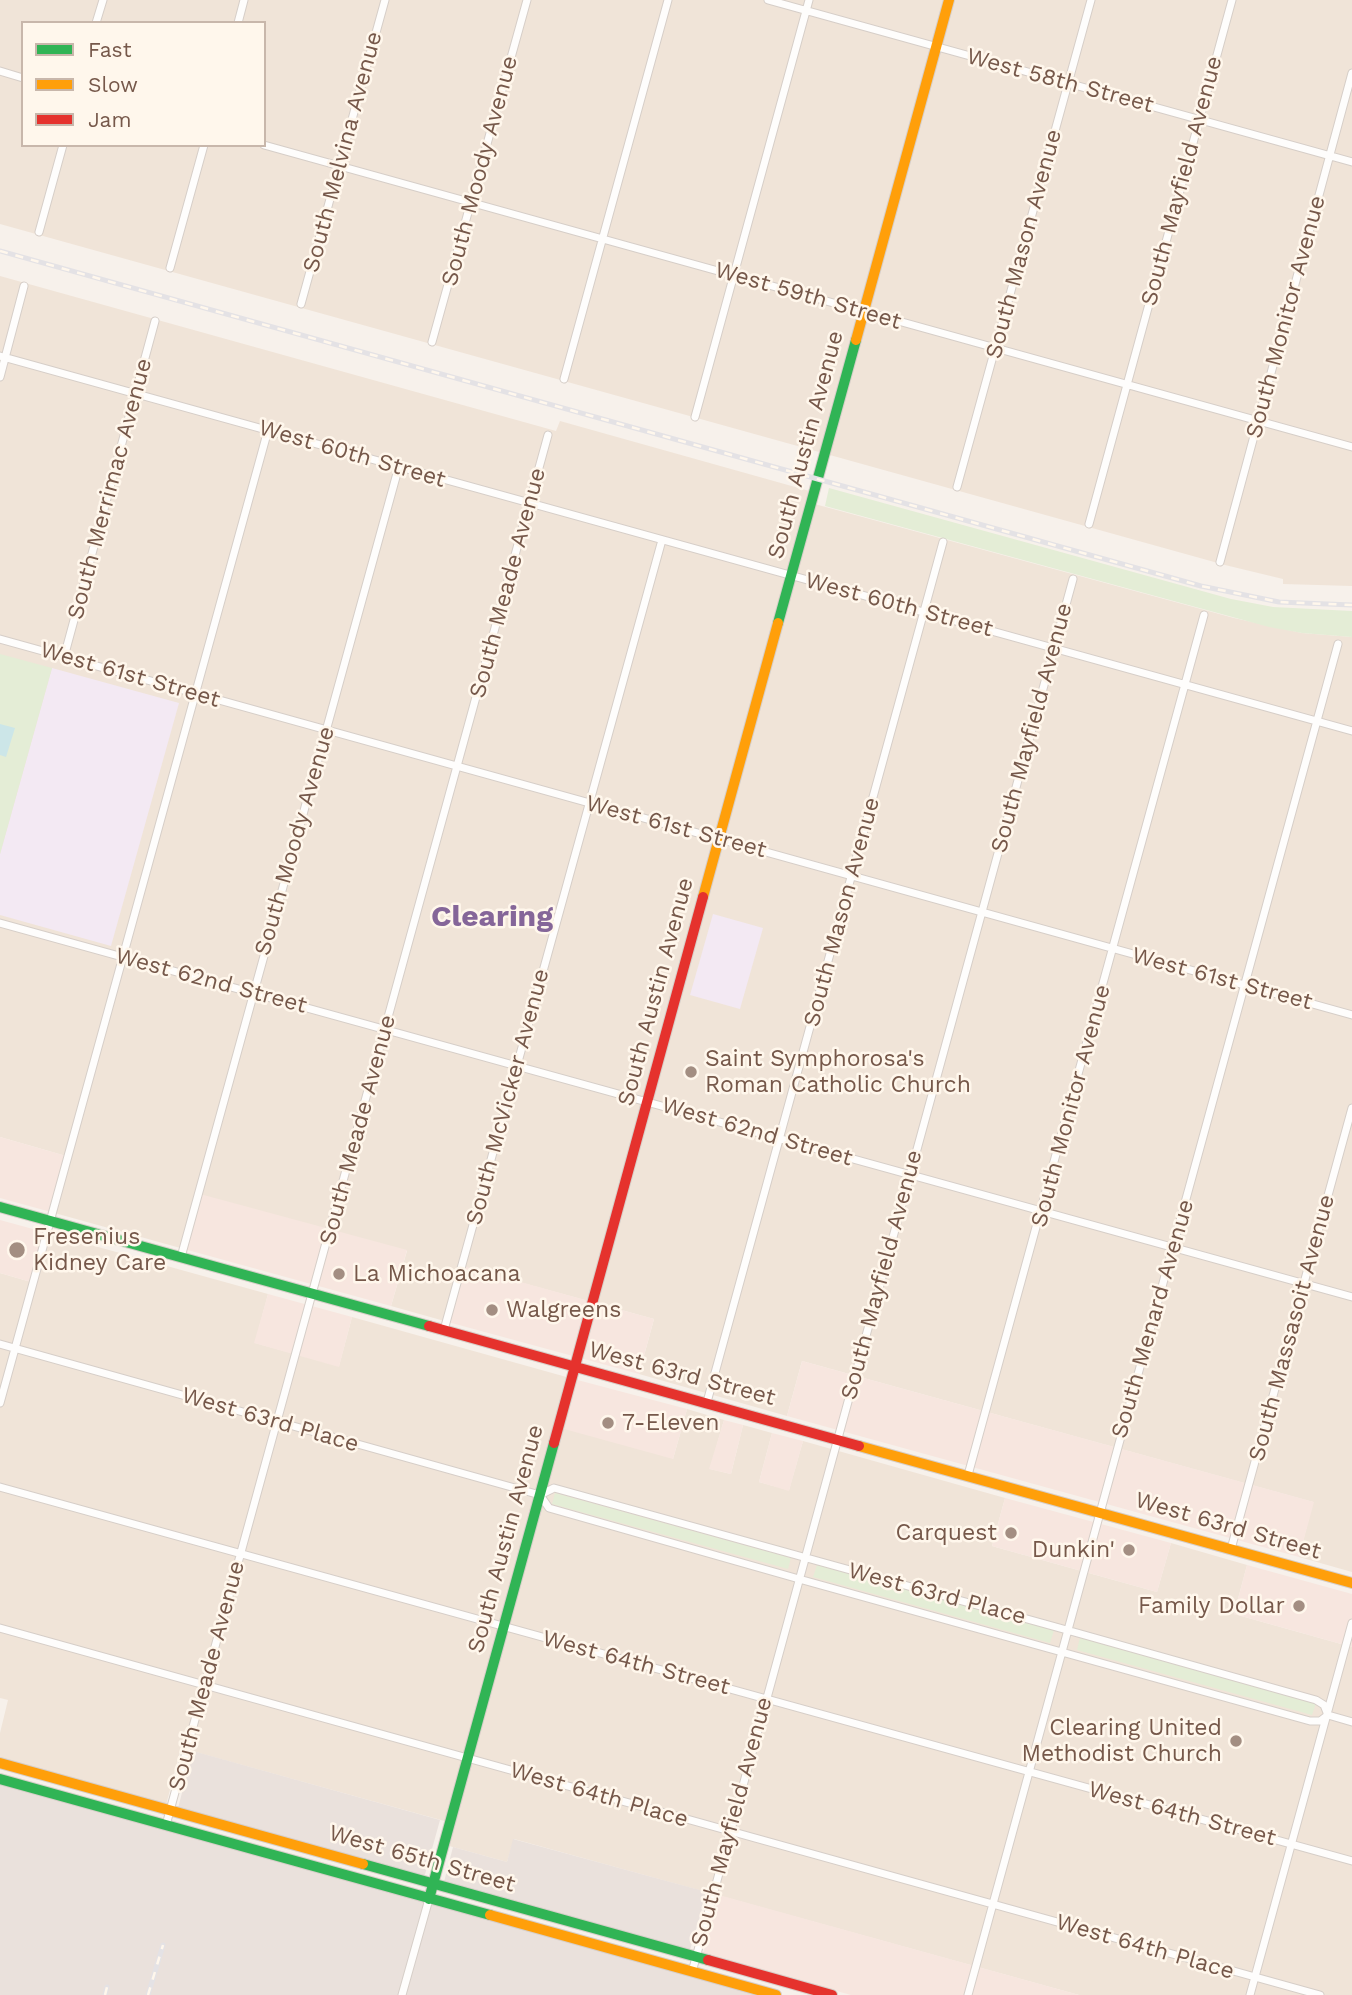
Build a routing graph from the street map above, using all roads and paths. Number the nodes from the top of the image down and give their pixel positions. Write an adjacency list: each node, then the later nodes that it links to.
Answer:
1 (103, 0): 12 (street)
2 (244, 0): 13 (street)
3 (385, 0): 25 (street, South Melvina Avenue)
4 (527, 0): 26 (street, South Moody Avenue)
5 (668, 0): 28 (street)
6 (768, 0): 11 (street, West 58th Street)
7 (809, 0): 11 (street)
8 (949, 0): 14 (street, South Austin Avenue)
9 (1091, 0): 18 (street, South Mason Avenue)
10 (1232, 0): 19 (street, South Mayfield Avenue)
11 (806, 11): 14 (street, West 58th Street); 30 (street)
12 (97, 21)
13 (239, 21)
14 (936, 47): 18 (street, West 58th Street); 33 (street, South Austin Avenue)
15 (0, 71): 17 (street)
16 (1352, 73): 23 (street, South Monitor Avenue)
17 (21, 77)
18 (1068, 83): 19 (street, West 58th Street); 36 (street, South Mason Avenue)
19 (1199, 120): 23 (street, West 58th Street); 40 (street, South Mayfield Avenue)
20 (266, 146): 25 (street, West 59th Street)
21 (61, 147): 27 (street)
22 (203, 147): 29 (street)
23 (1329, 156): 24 (street, West 58th Street); 43 (street, South Monitor Avenue)
24 (1352, 162)
25 (340, 166): 26 (street, West 59th Street); 32 (street, South Melvina Avenue)
26 (471, 202): 28 (street, West 59th Street); 35 (street, South Moody Avenue)
27 (39, 232)
28 (602, 239): 30 (street, West 59th Street); 39 (street)
29 (170, 268)
30 (734, 275): 33 (street, West 59th Street); 42 (street)
31 (24, 286): 37 (street)
32 (301, 304)
33 (864, 311): 36 (street, West 59th Street); 54 (street, South Austin Avenue)
34 (155, 321): 41 (street, South Merrimac Avenue)
35 (432, 342)
36 (996, 348): 40 (street, West 59th Street); 48 (street, South Mason Avenue)
37 (3, 357): 38 (street); 41 (street, West 60th Street)
38 (0, 377)
39 (564, 379)
40 (1127, 384): 43 (street, West 59th Street); 50 (street, South Mayfield Avenue)
41 (137, 395): 44 (street, West 60th Street); 61 (street, South Merrimac Avenue)
42 (695, 417)
43 (1258, 421): 46 (street, West 59th Street); 53 (street, South Monitor Avenue)
44 (268, 430): 47 (street, West 60th Street); 63 (street)
45 (548, 435): 49 (street, South Meade Avenue)
46 (1352, 447)
47 (399, 466): 49 (street, West 60th Street); 65 (street, South Moody Avenue)
48 (957, 487)
49 (529, 504): 51 (street, West 60th Street); 67 (street, South Meade Avenue)
50 (1089, 524)
51 (662, 540): 54 (street, West 60th Street); 68 (street, South McVicker Avenue)
52 (943, 542): 56 (street, South Mason Avenue)
53 (1220, 562)
54 (792, 576): 56 (street, West 60th Street); 69 (street, South Austin Avenue)
55 (1073, 579): 60 (street, South Mayfield Avenue)
56 (923, 612): 60 (street, West 60th Street); 70 (street, South Mason Avenue)
57 (1205, 615): 62 (street, South Monitor Avenue)
58 (0, 639): 61 (street, West 61st Street)
59 (1338, 644): 64 (street, South Menard Avenue)
60 (1054, 648): 62 (street, West 60th Street); 71 (street, South Mayfield Avenue)
61 (64, 657): 63 (street, West 61st Street)
62 (1186, 685): 64 (street, West 60th Street); 73 (street, South Monitor Avenue)
63 (196, 694): 65 (street, West 61st Street); 74 (street)
64 (1317, 722): 66 (street, West 60th Street); 75 (street, South Menard Avenue)
65 (327, 731): 67 (street, West 61st Street); 76 (street, South Moody Avenue)
66 (1352, 731)
67 (458, 767): 68 (street, West 61st Street); 78 (street, South Meade Avenue)
68 (589, 803): 69 (street, West 61st Street); 79 (street, South McVicker Avenue)
69 (720, 839): 70 (street, West 61st Street); 80 (street, South Austin Avenue)
70 (851, 876): 71 (street, West 61st Street); 82 (street, South Mason Avenue)
71 (982, 912): 73 (street, West 61st Street); 83 (street, South Mayfield Avenue)
72 (0, 923): 74 (street, West 62nd Street)
73 (1114, 949): 75 (street, West 61st Street); 85 (street, South Monitor Avenue)
74 (123, 957): 76 (street, West 62nd Street); 86 (street)
75 (1243, 985): 77 (street, West 61st Street); 87 (street, South Menard Avenue)
76 (253, 992): 78 (street, West 62nd Street); 88 (street, South Moody Avenue)
77 (1352, 1015)
78 (386, 1030): 79 (street, West 62nd Street); 90 (street, South Meade Avenue)
79 (517, 1066): 80 (street, West 62nd Street); 92 (street, South McVicker Avenue)
80 (648, 1102): 82 (street, West 62nd Street); 95 (street, South Austin Avenue)
81 (1352, 1108): 89 (street, South Massasoit Avenue)
82 (779, 1139): 83 (street, West 62nd Street); 96 (street, South Mason Avenue)
83 (910, 1175): 85 (street, West 62nd Street); 99 (street, South Mayfield Avenue)
84 (0, 1207): 86 (street, West 63rd Street)
85 (1041, 1211): 87 (street, West 62nd Street); 100 (street, South Monitor Avenue)
86 (50, 1221): 88 (street, West 63rd Street); 94 (street)
87 (1173, 1248): 89 (street, West 62nd Street); 103 (street, South Menard Avenue)
88 (180, 1257): 90 (street, West 63rd Street)
89 (1304, 1284): 91 (street, West 62nd Street); 104 (street, South Massasoit Avenue)
90 (313, 1294): 92 (street, West 63rd Street); 98 (street, South Meade Avenue)
91 (1352, 1297)
92 (444, 1330): 95 (street, West 63rd Street)
93 (0, 1344): 94 (street, West 63rd Place)
94 (15, 1348): 97 (street); 98 (street, West 63rd Place)
95 (575, 1366): 96 (street, West 63rd Street); 102 (street, South Austin Avenue)
96 (708, 1402): 99 (street, West 63rd Street)
97 (0, 1403)
98 (278, 1422): 102 (street, West 63rd Place); 105 (street, South Meade Avenue)
99 (837, 1439): 100 (street, West 63rd Street); 106 (street, South Mayfield Avenue)
100 (968, 1475): 103 (street, West 63rd Street)
101 (0, 1487): 105 (street, West 64th Street)
102 (540, 1496): 106 (street, West 63rd Place); 107 (street, West 63rd Place); 110 (street, South Austin Avenue)
103 (1100, 1512): 104 (street, West 63rd Street); 112 (street, South Menard Avenue)
104 (1231, 1549): 108 (street, West 63rd Street)
105 (241, 1554): 110 (street, West 64th Street); 114 (street, South Meade Avenue)
106 (805, 1558): 107 (street, South Mayfield Avenue); 112 (street, West 63rd Place)
107 (799, 1579): 113 (street, West 63rd Place); 115 (street, South Mayfield Avenue)
108 (1352, 1583)
109 (1352, 1623): 116 (street)
110 (504, 1627): 115 (street, West 64th Street); 118 (street, South Austin Avenue)
111 (0, 1628): 114 (street, West 64th Place)
112 (1068, 1631): 113 (street, South Menard Avenue); 116 (street, West 63rd Place)
113 (1062, 1651): 116 (street, West 63rd Place); 120 (street, South Menard Avenue)
114 (205, 1685): 118 (street, West 64th Place); 122 (street, South Meade Avenue)
115 (766, 1699): 120 (street, West 64th Street); 125 (street, South Mayfield Avenue)
116 (1328, 1715): 117 (street, West 63rd Place); 126 (street)
117 (1352, 1722)
118 (468, 1758): 125 (street, West 64th Place); 129 (street, South Austin Avenue)
119 (0, 1763): 122 (street, West 65th Street)
120 (1029, 1772): 126 (street, West 64th Street); 131 (street, South Menard Avenue)
121 (0, 1779): 123 (street, West 65th Street)
122 (170, 1811): 123 (street, South Meade Avenue); 124 (street, West 65th Street)
123 (166, 1825): 127 (street, West 65th Street)
124 (243, 1831): 127 (street); 129 (street, West 65th Street)
125 (730, 1831): 131 (street, West 64th Place); 132 (street, South Mayfield Avenue)
126 (1292, 1844): 128 (street, West 64th Street); 134 (street)
127 (239, 1845): 130 (street, West 65th Street)
128 (1352, 1861)
129 (433, 1885): 130 (street, South Austin Avenue); 132 (street, West 65th Street)
130 (429, 1899): 133 (street, West 65th Street); 135 (street, South Austin Avenue)
131 (993, 1904): 134 (street, West 64th Place); 138 (street, South Menard Avenue)
132 (695, 1957): 133 (street, South Mayfield Avenue); 137 (street, West 65th Street)
133 (692, 1972): 136 (street, West 65th Street)
134 (1255, 1977): 139 (street); 140 (street, West 64th Place)
135 (402, 1995)
136 (776, 1995)
137 (832, 1995)
138 (968, 1995)
139 (1250, 1995)
140 (1320, 1995)

